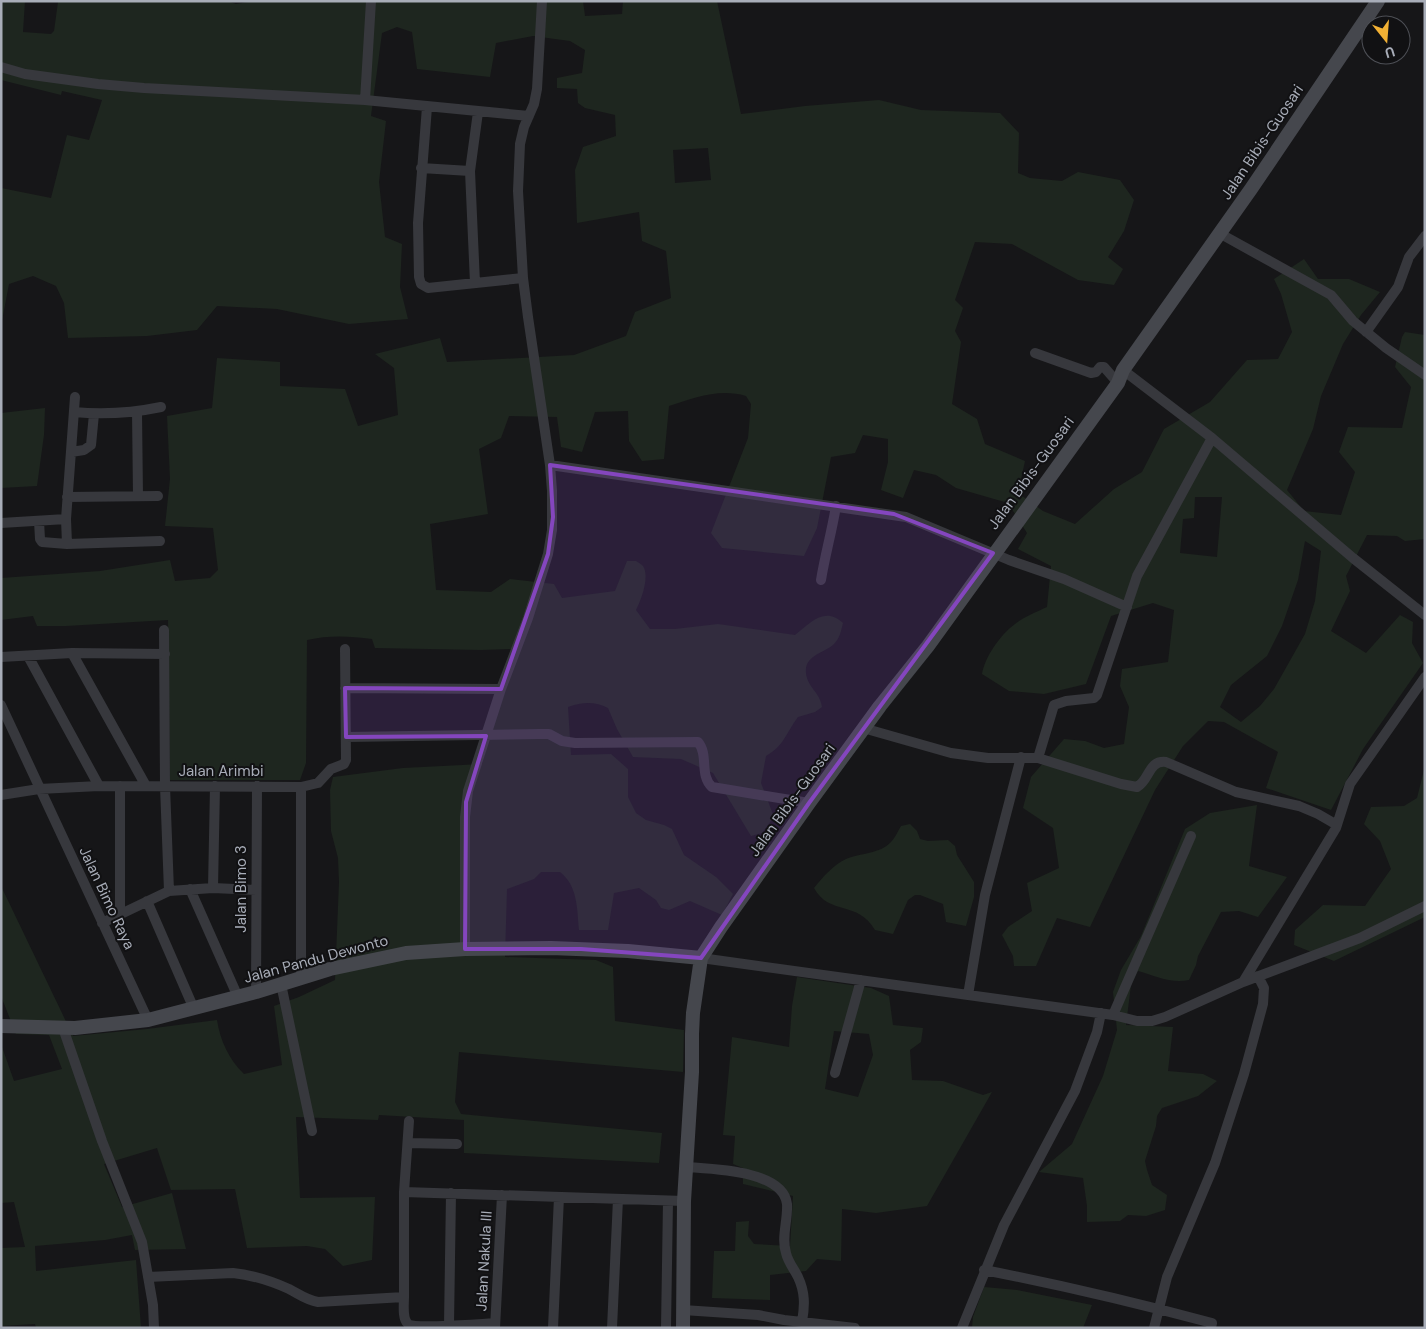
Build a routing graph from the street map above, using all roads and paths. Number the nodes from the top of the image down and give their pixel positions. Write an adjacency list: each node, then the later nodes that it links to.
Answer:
1 (371, 1): 5 (street)
2 (542, 1): 8 (street)
3 (1378, 1): 11 (street, Jalan Bibis-Guosari)
4 (1, 67): 5 (street)
5 (365, 100): 6 (street)
6 (427, 107): 7 (street); 9 (street)
7 (478, 112): 8 (street); 10 (street)
8 (530, 116): 13 (street)
9 (421, 168): 10 (street); 14 (street)
10 (470, 171): 14 (street)
11 (1219, 233): 15 (street); 17 (street, Jalan Bibis-Guosari)
12 (1425, 236): 15 (street)
13 (523, 278): 14 (street); 26 (street)
14 (475, 283)
15 (1366, 332): 18 (street)
16 (1035, 353): 17 (street)
17 (1121, 376): 24 (street); 36 (street, Jalan Bibis-Guosari)
18 (1425, 376)
19 (75, 397): 21 (street)
20 (161, 407): 22 (street)
21 (74, 412): 23 (street); 25 (street)
22 (137, 412): 23 (street); 27 (street)
23 (94, 414): 25 (street)
24 (1212, 438): 38 (street); 39 (street)
25 (71, 452): 29 (street)
26 (550, 464): 30 (street); 48 (street)
27 (138, 496): 28 (street); 29 (street)
28 (158, 496)
29 (67, 497): 31 (street)
30 (836, 506): 36 (street); 37 (street)
31 (66, 519): 32 (street); 35 (street)
32 (39, 521): 33 (street); 35 (street)
33 (1, 523)
34 (160, 541): 35 (street)
35 (66, 544)
36 (993, 554): 38 (street); 50 (street, Jalan Bibis-Guosari)
37 (821, 580)
38 (1127, 607): 54 (street)
39 (1425, 615)
40 (164, 630): 43 (street)
41 (345, 649): 47 (street)
42 (72, 653): 43 (street); 44 (street); 57 (street)
43 (164, 654): 58 (street)
44 (28, 656): 45 (street); 55 (street)
45 (1, 657)
46 (1425, 677): 65 (street)
47 (345, 688): 48 (street); 52 (street)
48 (501, 688): 51 (street)
49 (1, 705): 62 (street, Jalan Bimo Raya)
50 (863, 728): 53 (street); 64 (street, Jalan Bibis-Guosari)
51 (486, 736): 52 (street); 64 (street); 75 (street)
52 (346, 737): 61 (street)
53 (1021, 757): 54 (street); 83 (street)
54 (1038, 758): 65 (street)
55 (100, 786): 56 (street, Jalan Arimbi); 62 (street, Jalan Arimbi)
56 (120, 786): 57 (street, Jalan Arimbi); 73 (street)
57 (146, 786): 58 (street, Jalan Arimbi)
58 (165, 786): 59 (street, Jalan Arimbi); 70 (street)
59 (215, 786): 60 (street, Jalan Arimbi); 67 (street)
60 (257, 786): 61 (street, Jalan Arimbi); 69 (street, Jalan Bimo 3)
61 (301, 787): 78 (street)
62 (39, 789): 63 (street, Jalan Arimbi); 74 (street, Jalan Bimo Raya)
63 (1, 795)
64 (809, 803): 76 (street, Jalan Bibis-Guosari)
65 (1337, 825): 80 (street)
66 (1191, 836): 87 (street)
67 (212, 888): 68 (street); 69 (street)
68 (190, 889): 70 (street); 84 (street)
69 (256, 890): 82 (street, Jalan Bimo 3)
70 (169, 891): 71 (street)
71 (147, 901): 73 (street); 85 (street)
72 (1425, 906): 77 (street)
73 (120, 914): 74 (street)
74 (102, 923): 88 (street, Jalan Bimo Raya)
75 (465, 949): 76 (street, Jalan Pandu Dewonto); 78 (street, Jalan Pandu Dewonto)
76 (701, 958): 79 (street); 96 (street)
77 (1258, 976): 80 (street); 107 (street)
78 (301, 978): 81 (street, Jalan Pandu Dewonto)
79 (861, 980): 83 (street); 91 (street)
80 (1244, 982): 87 (street)
81 (282, 984): 82 (street, Jalan Pandu Dewonto); 93 (street)
82 (256, 992): 84 (street, Jalan Pandu Dewonto)
83 (968, 995): 86 (street)
84 (238, 997): 85 (street, Jalan Pandu Dewonto)
85 (194, 1009): 88 (street, Jalan Pandu Dewonto)
86 (1101, 1013): 87 (street); 104 (street)
87 (1113, 1015)
88 (148, 1020): 90 (street, Jalan Pandu Dewonto)
89 (1, 1026): 90 (street, Jalan Pandu Dewonto)
90 (63, 1028): 105 (street)
91 (836, 1073)
92 (409, 1121): 94 (street)
93 (312, 1132)
94 (408, 1143): 95 (street); 97 (street)
95 (457, 1144)
96 (686, 1166): 103 (street); 109 (street)
97 (404, 1192): 98 (street); 106 (street)
98 (451, 1193): 99 (street); 110 (street)
99 (502, 1195): 100 (street); 111 (street, Jalan Nakula III)
100 (559, 1197): 101 (street); 113 (street)
101 (618, 1199): 102 (street); 114 (street)
102 (668, 1201): 103 (street); 115 (street)
103 (684, 1201): 108 (street)
104 (984, 1270): 107 (street); 118 (street)
105 (148, 1277): 106 (street); 112 (street)
106 (404, 1297): 110 (street)
107 (1158, 1309): 119 (street); 120 (street)
108 (683, 1310): 109 (street); 116 (street)
109 (802, 1322): 117 (street)
110 (449, 1325): 111 (street)
111 (495, 1325)
112 (154, 1328)
113 (553, 1328)
114 (612, 1328)
115 (666, 1328)
116 (683, 1328)
117 (855, 1328)
118 (962, 1328)
119 (1154, 1328)
120 (1211, 1328)

